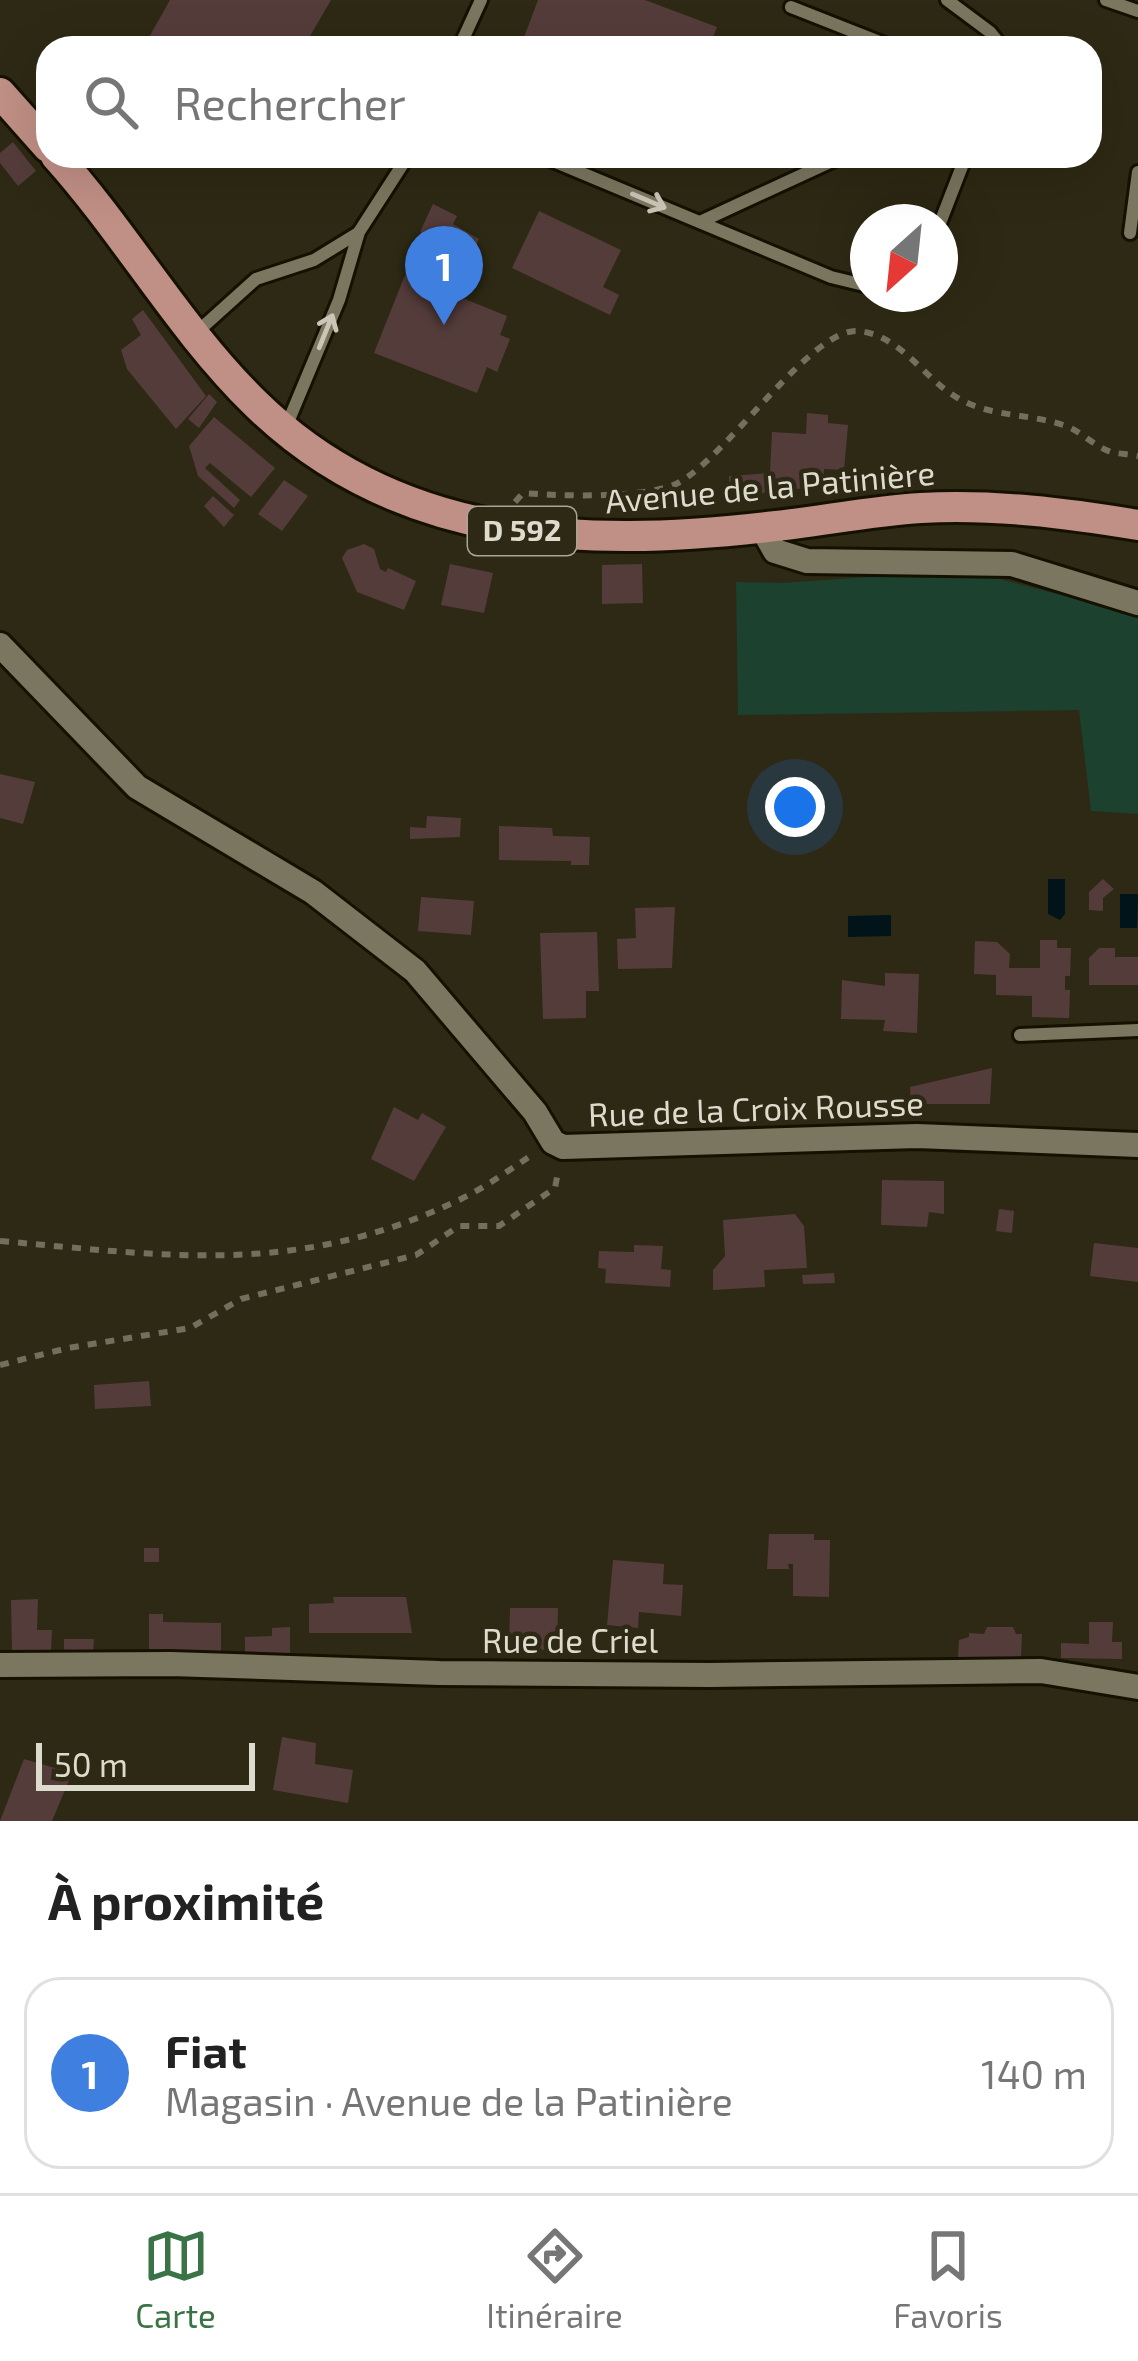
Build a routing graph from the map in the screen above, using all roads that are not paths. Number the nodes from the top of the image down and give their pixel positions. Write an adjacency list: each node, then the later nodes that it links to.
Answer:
1 (481, 0): 6 (lane)
2 (946, 0): 8 (lane)
3 (1106, 0): 5 (lane)
4 (791, 7): 7 (lane)
5 (1138, 11)
6 (464, 36)
7 (865, 36)
8 (993, 36)
9 (0, 93): 10 (main road)
10 (36, 134)
11 (65, 168): 22 (main road, Avenue de la Patinière / D 592)
12 (400, 168): 19 (lane)
13 (570, 168): 18 (lane, one-way to 18)
14 (817, 168): 18 (lane)
15 (961, 168): 17 (lane)
16 (1138, 172): 20 (lane)
17 (947, 204)
18 (700, 222): 21 (lane)
19 (359, 232): 22 (lane); 23 (lane, one-way to 19)
20 (1130, 233)
21 (850, 282)
22 (196, 333): 23 (main road, Avenue de la Patinière / D 592)
23 (286, 428): 25 (main road, Avenue de la Patinière / D 592)
24 (1138, 525): 25 (main road, Avenue de la Patinière / D 592)
25 (762, 528): 26 (street)
26 (1138, 603)
27 (0, 645): 30 (street, Rue de la Croix Rousse)
28 (1138, 1030): 29 (lane)
29 (1020, 1036)
30 (1138, 1145)
31 (0, 1665): 32 (street, Rue de Criel)
32 (1138, 1687)

